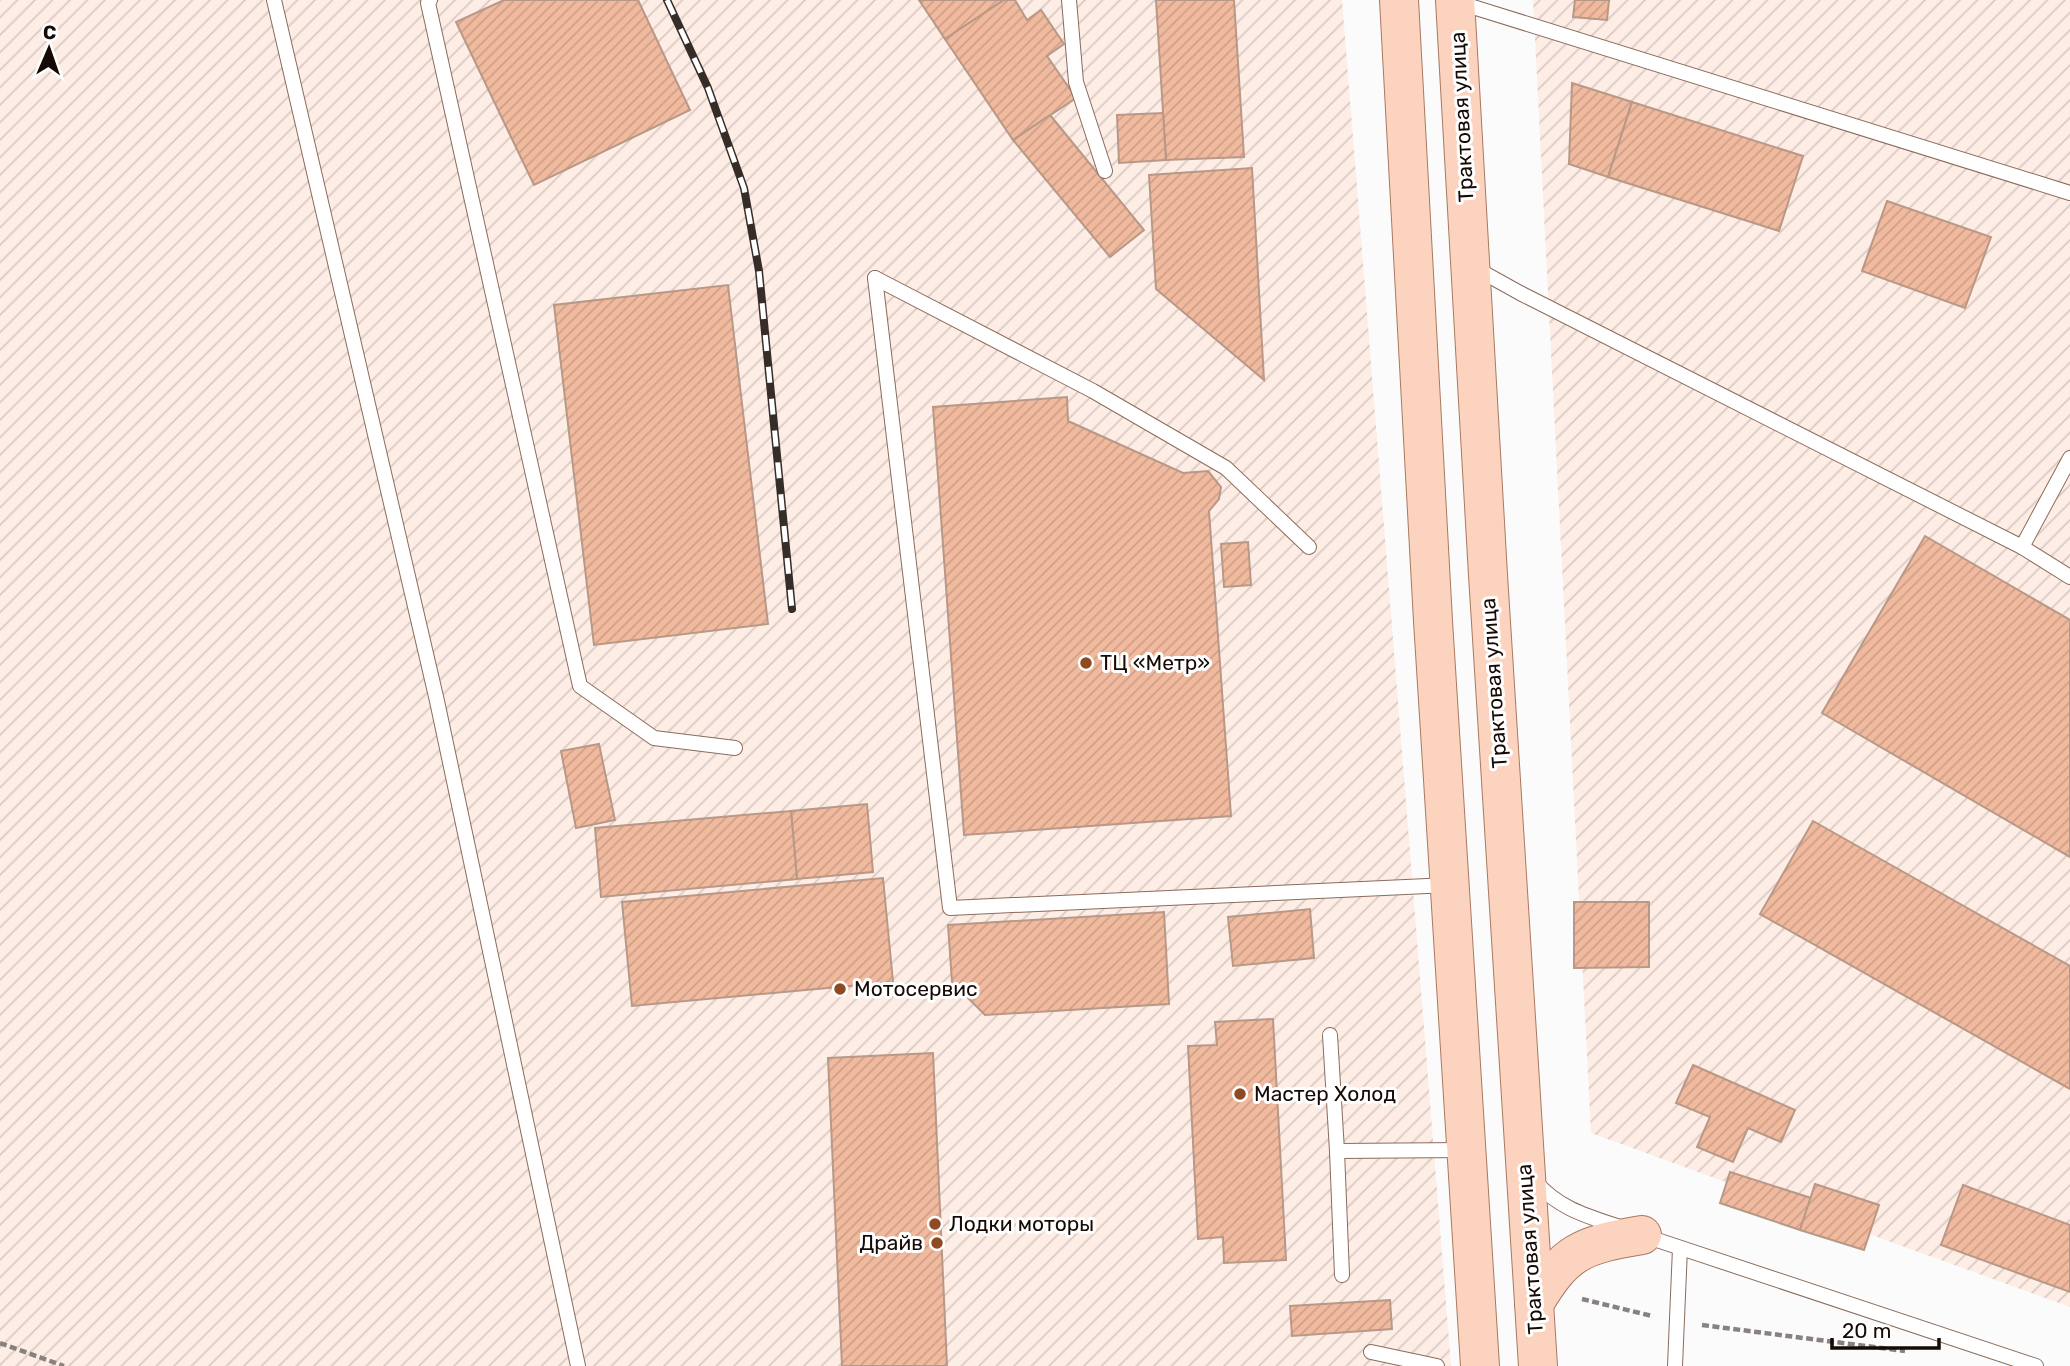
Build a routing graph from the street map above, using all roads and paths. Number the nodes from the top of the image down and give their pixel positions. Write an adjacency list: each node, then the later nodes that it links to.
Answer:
1 (274, 0): 29 (lane)
2 (430, 0): 13 (lane)
3 (1069, 0): 6 (lane)
4 (1399, 0): 14 (main road)
5 (1455, 1): 7 (lane); 8 (main road, Трактовая улица)
6 (1105, 172)
7 (2070, 193)
8 (1471, 266): 11 (lane); 18 (main road, Трактовая улица)
9 (2070, 458): 11 (lane)
10 (1309, 547): 14 (lane)
11 (2022, 547): 12 (lane)
12 (2070, 577)
13 (735, 748)
14 (1451, 885): 16 (main road)
15 (1330, 1035): 17 (lane)
16 (1466, 1150): 17 (lane); 31 (main road)
17 (1338, 1151): 21 (lane)
18 (1524, 1165): 19 (lane); 23 (main road, Трактовая улица)
19 (1642, 1235): 20 (lane); 23 (main road)
20 (1680, 1248): 24 (lane); 34 (lane)
21 (1342, 1275)
22 (1578, 1298): 24 (path)
23 (1534, 1304): 32 (main road, Трактовая улица)
24 (1676, 1322): 27 (path); 33 (lane)
25 (0, 1343): 28 (path)
26 (1371, 1352): 30 (lane)
27 (1912, 1353)
28 (64, 1366)
29 (578, 1366)
30 (1437, 1366)
31 (1480, 1366)
32 (1538, 1366)
33 (1675, 1366)
34 (2036, 1366)

